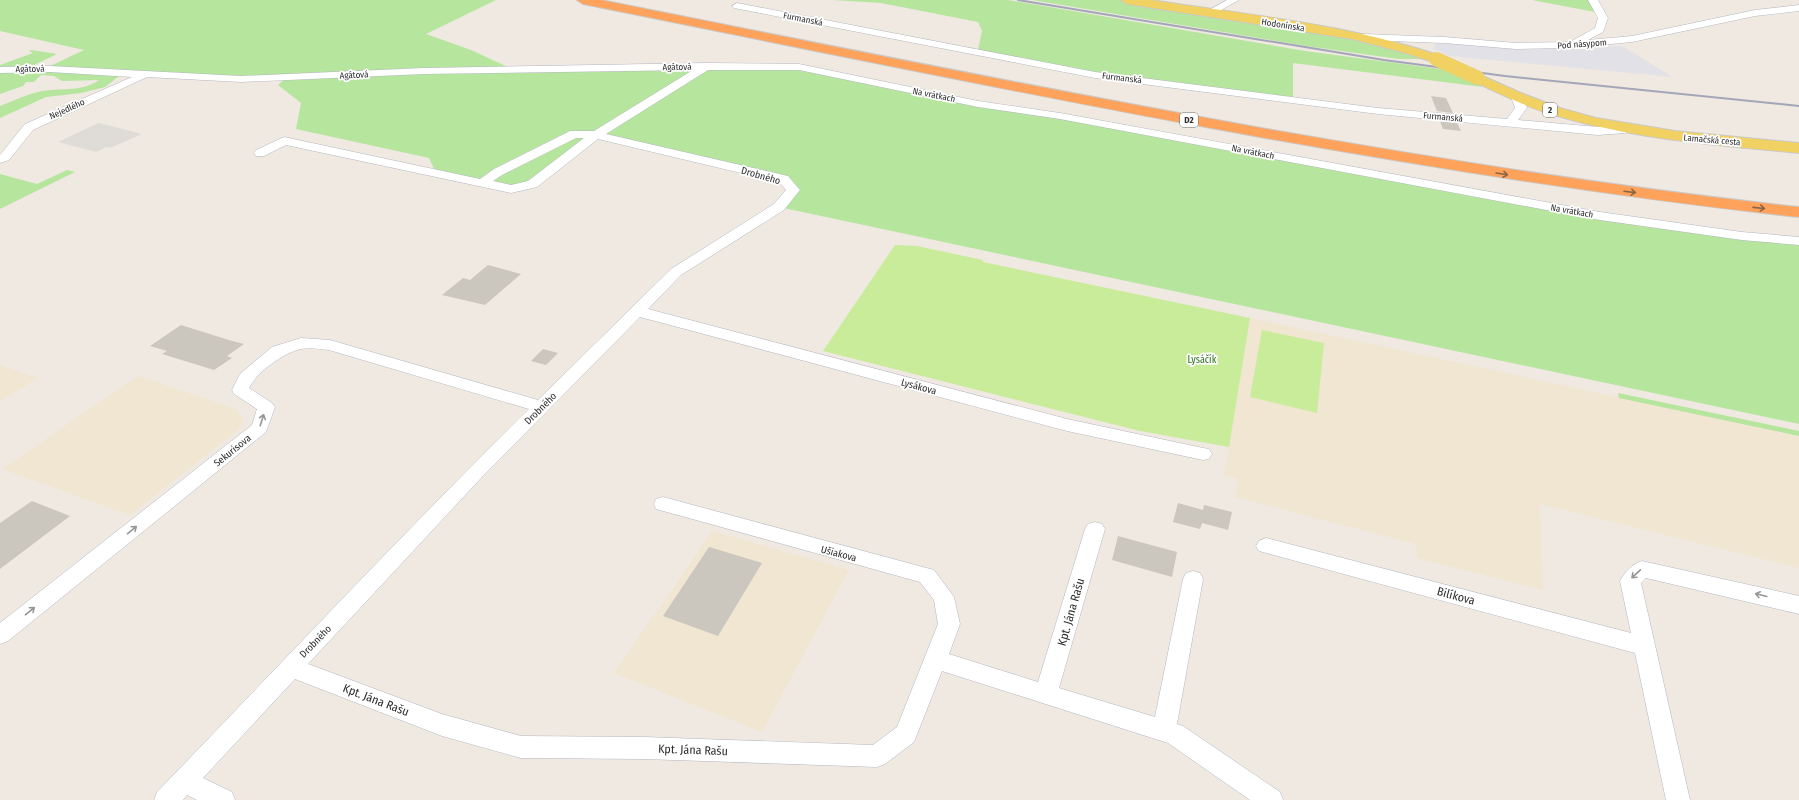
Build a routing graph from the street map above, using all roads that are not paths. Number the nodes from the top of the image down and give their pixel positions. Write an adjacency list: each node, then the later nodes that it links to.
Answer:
1 (583, 0): 25 (highway, D2, one-way to 25)
2 (625, 0): 24 (highway, D2)
3 (1127, 0): 8 (main road, Hodonínska / 2)
4 (1234, 0): 8 (street)
5 (1593, 0): 10 (street)
6 (737, 6): 17 (street, Furmanská)
7 (1799, 8): 10 (street, Pod násypom)
8 (1209, 13): 9 (main road, Hodonínska / 2)
9 (1362, 37): 11 (street); 11 (main road, Hodonínska / 2)
10 (1570, 45): 11 (street, Pod násypom)
11 (1421, 46): 15 (main road, Hodonínska / 2, bridge)
12 (707, 66): 14 (street, Agátová); 19 (street); 26 (street, Na vrátkach)
13 (0, 70): 14 (street, Agátová)
14 (146, 74): 22 (street, Nejedlého)
15 (1478, 78): 16 (main road, Lamačská cesta / 2)
16 (1517, 97): 17 (street); 18 (main road, Lamačská cesta / 2)
17 (1510, 123): 18 (street, Lamačská cesta)
18 (1625, 129): 20 (main road, Lamačská cesta / 2)
19 (596, 136): 23 (street); 23 (street); 27 (street, Drobného)
20 (1799, 148)
21 (260, 153): 23 (street)
22 (0, 159)
23 (482, 183)
24 (1799, 201)
25 (1799, 212)
26 (1799, 241)
27 (637, 311): 28 (street, Drobného); 29 (street, Lysákova)
28 (542, 407): 35 (street, Sekurisova, one-way to 28); 38 (street, Drobného)
29 (1203, 454)
30 (663, 504): 37 (street, Ušiakova)
31 (1095, 529): 39 (street, Kpt. Jána Rašu)
32 (1266, 546): 36 (street, Bilíkova)
33 (1193, 580): 40 (street)
34 (1799, 605): 36 (street, one-way to 36)
35 (0, 635)
36 (1645, 646): 45 (street)
37 (936, 660): 38 (street, Kpt. Jána Rašu); 39 (street)
38 (290, 667): 41 (street, Drobného)
39 (1046, 694): 40 (street)
40 (1164, 731): 44 (street)
41 (184, 781): 42 (street, Drobného); 43 (street)
42 (166, 800)
43 (223, 800)
44 (1271, 800)
45 (1678, 800)

